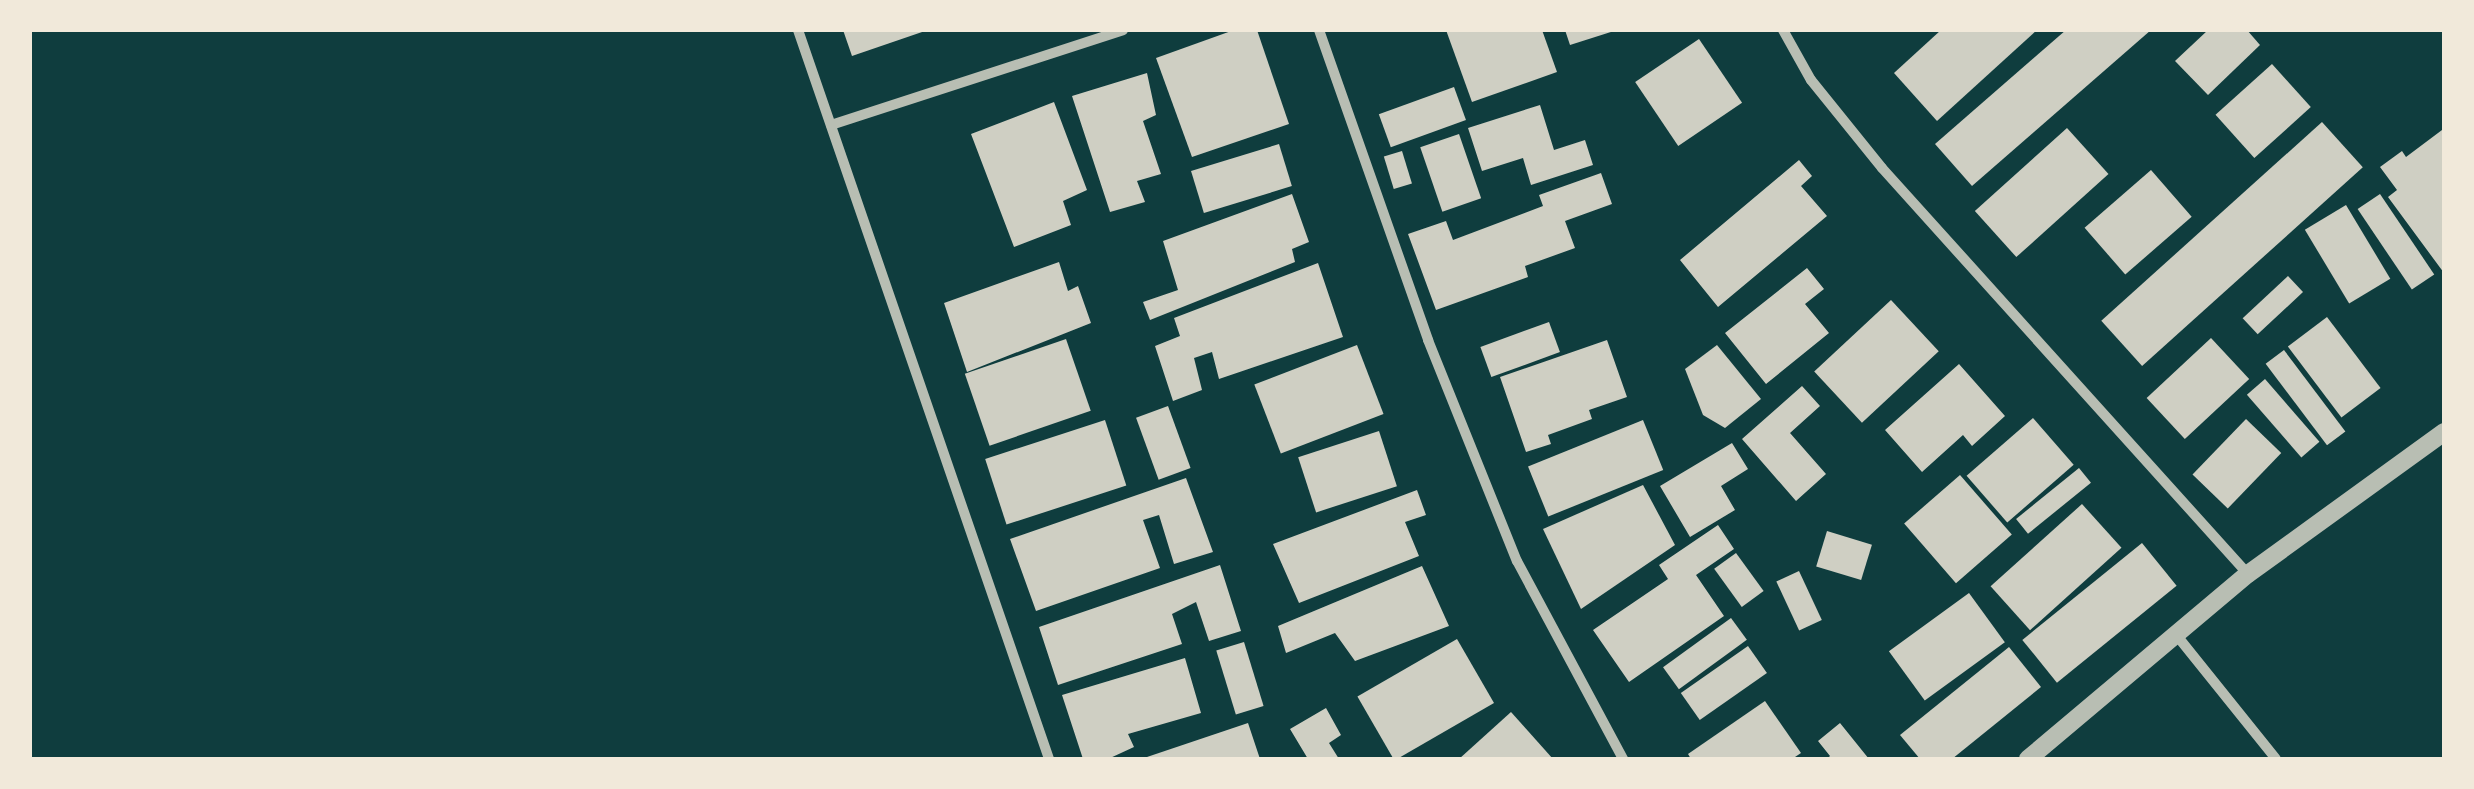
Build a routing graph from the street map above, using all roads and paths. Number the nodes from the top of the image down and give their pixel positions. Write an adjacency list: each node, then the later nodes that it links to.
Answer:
1 (798, 30): 5 (street)
2 (1123, 30): 5 (street)
3 (1319, 30): 10 (street)
4 (1783, 30): 7 (street)
5 (832, 125): 9 (street)
6 (2444, 432): 7 (street)
7 (2248, 574): 8 (street)
8 (2178, 637): 11 (street); 12 (street)
9 (1049, 759)
10 (1623, 759)
11 (2028, 759)
12 (2276, 759)

